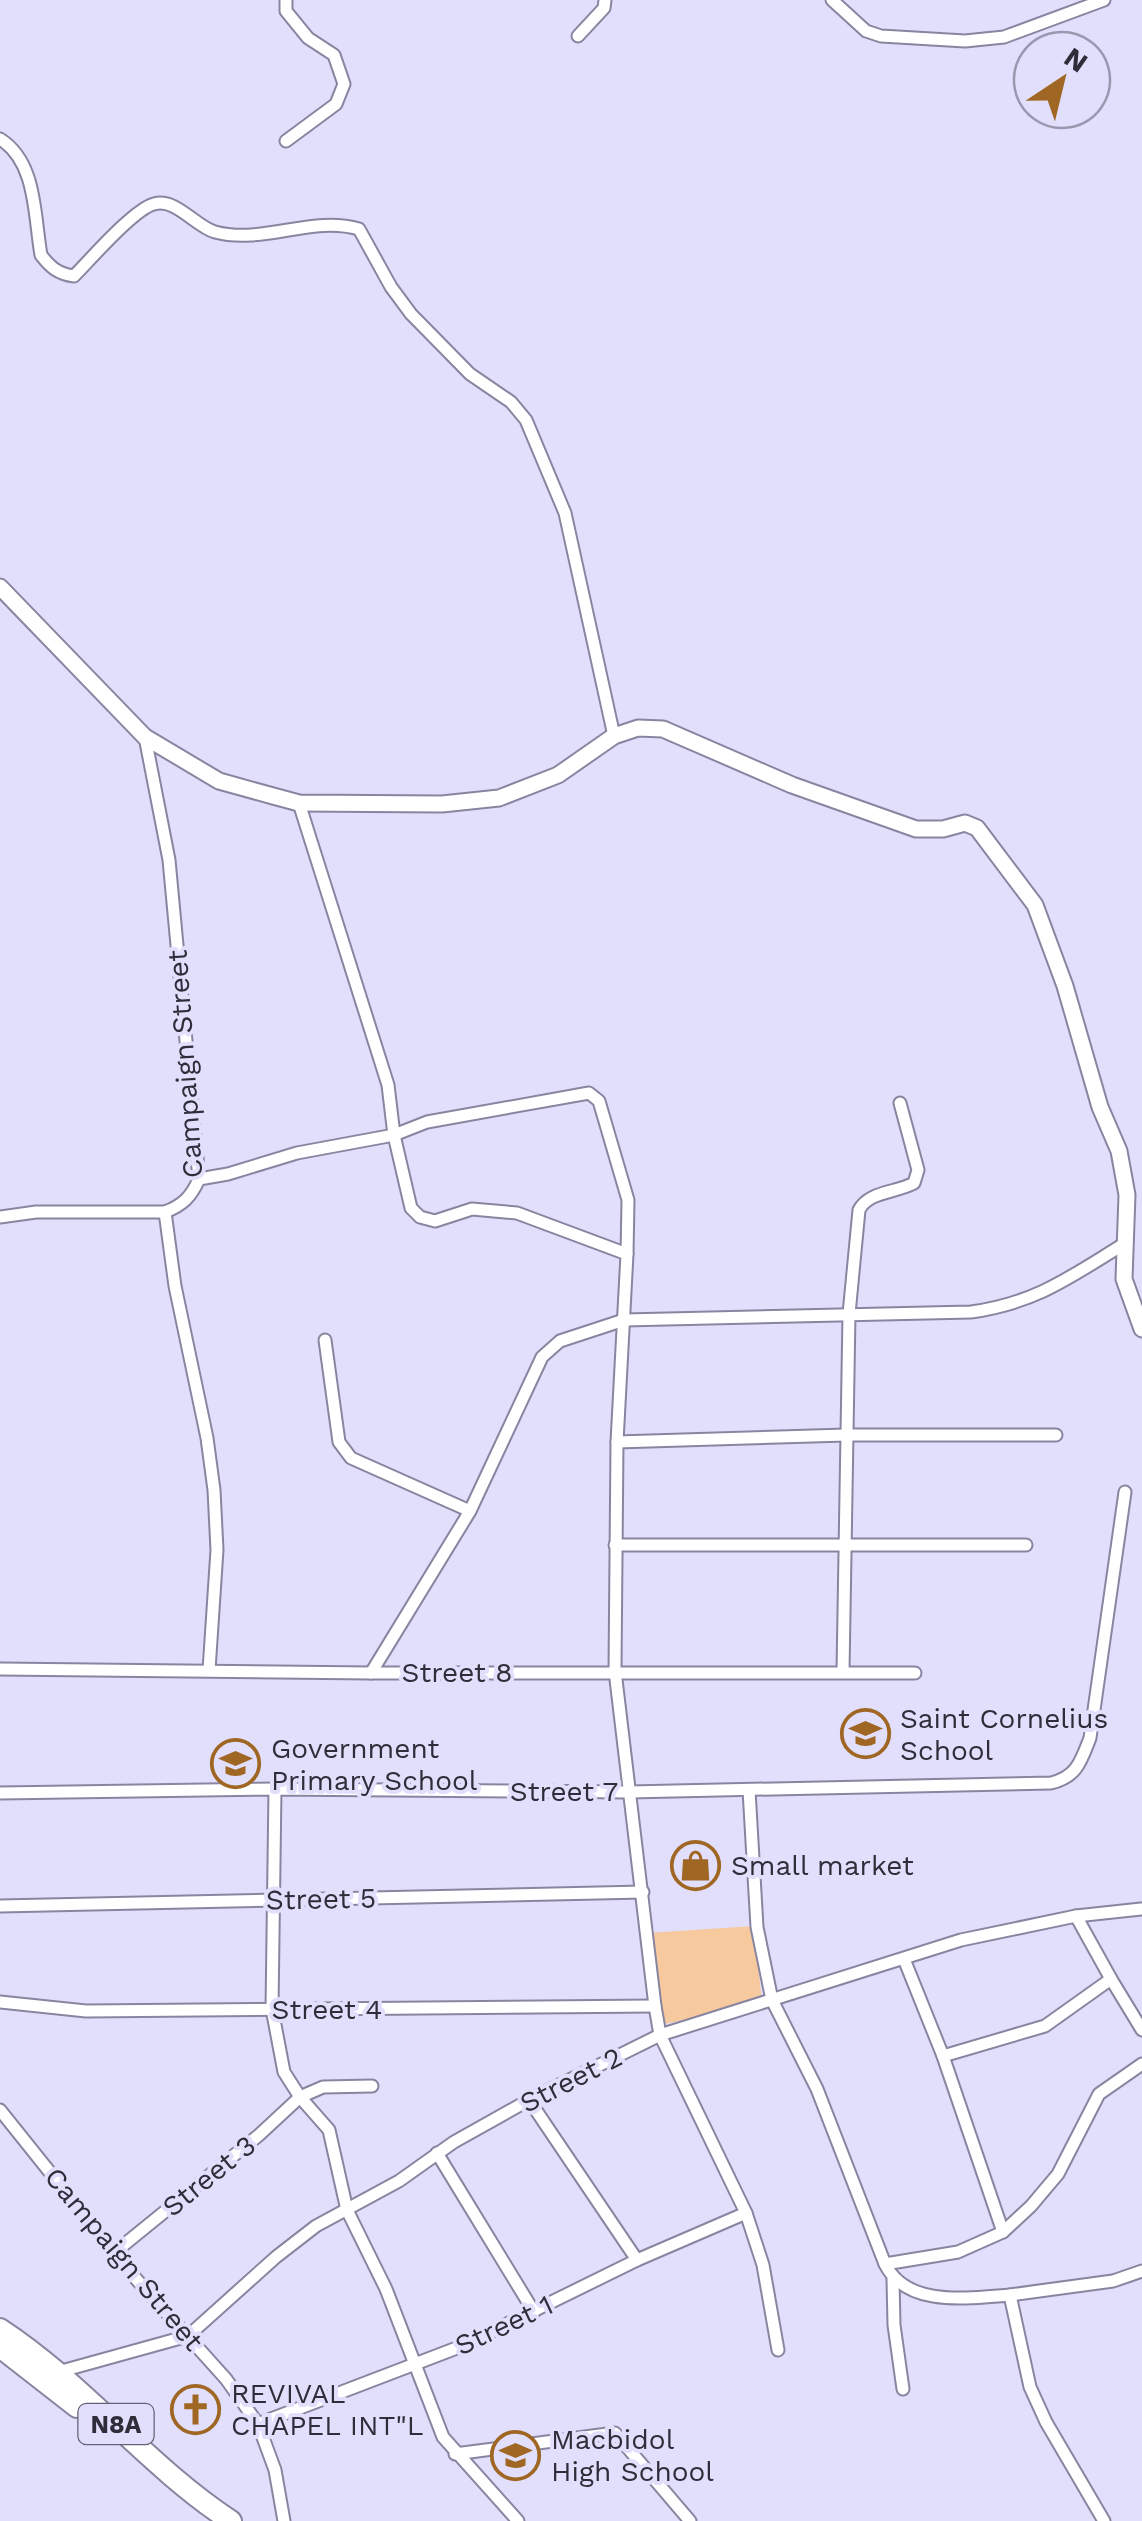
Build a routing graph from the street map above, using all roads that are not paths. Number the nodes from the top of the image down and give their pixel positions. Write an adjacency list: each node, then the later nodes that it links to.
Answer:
1 (286, 0): 7 (street)
2 (605, 0): 5 (street)
3 (832, 0): 4 (street)
4 (1104, 0)
5 (578, 36)
6 (0, 139): 9 (street)
7 (286, 142)
8 (0, 587): 10 (street)
9 (614, 736): 11 (street); 17 (street)
10 (145, 737): 11 (street); 14 (street, Campaign Street)
11 (299, 803): 13 (street)
12 (900, 1103): 19 (street)
13 (394, 1136): 14 (street); 18 (street); 18 (street)
14 (199, 1179): 15 (street, Campaign Street)
15 (165, 1212): 16 (street, Campaign Street); 32 (street)
16 (0, 1217)
17 (1124, 1244): 19 (street); 21 (street)
18 (627, 1254): 20 (street)
19 (849, 1314): 20 (street); 23 (street)
20 (624, 1320): 25 (street); 27 (street)
21 (1142, 1329)
22 (325, 1340): 27 (street)
23 (846, 1435): 24 (street); 25 (street); 28 (street)
24 (1056, 1435)
25 (617, 1442): 29 (street)
26 (1125, 1492): 38 (street, Street 7)
27 (470, 1510): 36 (street)
28 (844, 1544): 29 (street); 30 (street); 34 (street)
29 (615, 1545): 33 (street)
30 (1026, 1546)
31 (0, 1668): 32 (street, Street 8)
32 (210, 1670): 36 (street, Street 8)
33 (616, 1671): 34 (street, Street 8); 36 (street, Street 8); 39 (street)
34 (842, 1672): 35 (street, Street 8)
35 (915, 1672)
36 (371, 1673)
37 (275, 1789): 39 (street, Street 7); 40 (street, Street 7); 42 (street)
38 (748, 1790): 39 (street, Street 7); 48 (street)
39 (629, 1792): 41 (street)
40 (0, 1793)
41 (642, 1892): 42 (street, Street 5); 50 (street)
42 (275, 1900): 43 (street, Street 5); 51 (street)
43 (0, 1906)
44 (1141, 1909): 45 (street, Street 2)
45 (1076, 1916): 46 (street, Street 2); 47 (street)
46 (904, 1959): 48 (street, Street 2); 54 (street)
47 (1111, 1980): 52 (street); 54 (street)
48 (772, 2000): 53 (street, Street 2); 66 (street)
49 (0, 2002): 51 (street, Street 4)
50 (654, 2006): 51 (street, Street 4); 53 (street)
51 (272, 2009): 57 (street)
52 (1142, 2030)
53 (660, 2035): 58 (street, Street 2); 62 (street)
54 (943, 2056): 63 (street)
55 (1142, 2064): 63 (street)
56 (372, 2086): 57 (street)
57 (300, 2097): 61 (street); 64 (street, Street 3)
58 (529, 2100): 60 (street, Street 2); 65 (street)
59 (0, 2110): 64 (street, Campaign Street)
60 (437, 2153): 61 (street, Street 2); 70 (street)
61 (347, 2210): 72 (street, Street 2); 75 (street)
62 (746, 2214): 65 (street, Street 1); 74 (street)
63 (1002, 2232): 66 (street)
64 (116, 2252): 72 (street, Campaign Street)
65 (638, 2260): 70 (street, Street 1)
66 (885, 2264): 68 (street)
67 (1142, 2271): 69 (street)
68 (893, 2279): 69 (street); 77 (street)
69 (1010, 2295): 85 (street)
70 (534, 2312): 75 (street, Street 1)
71 (0, 2329): 76 (highway, N8A)
72 (188, 2336): 76 (street, Street 2); 78 (street, Campaign Street)
73 (0, 2346): 80 (highway, N8A)
74 (778, 2350)
75 (416, 2364): 78 (street, Street 1); 79 (street)
76 (58, 2372): 81 (highway, N8A)
77 (903, 2389)
78 (258, 2424): 82 (street, Campaign Street)
79 (455, 2454): 83 (street); 84 (street)
80 (208, 2521)
81 (231, 2521)
82 (284, 2521)
83 (518, 2521)
84 (690, 2521)
85 (1104, 2521)

